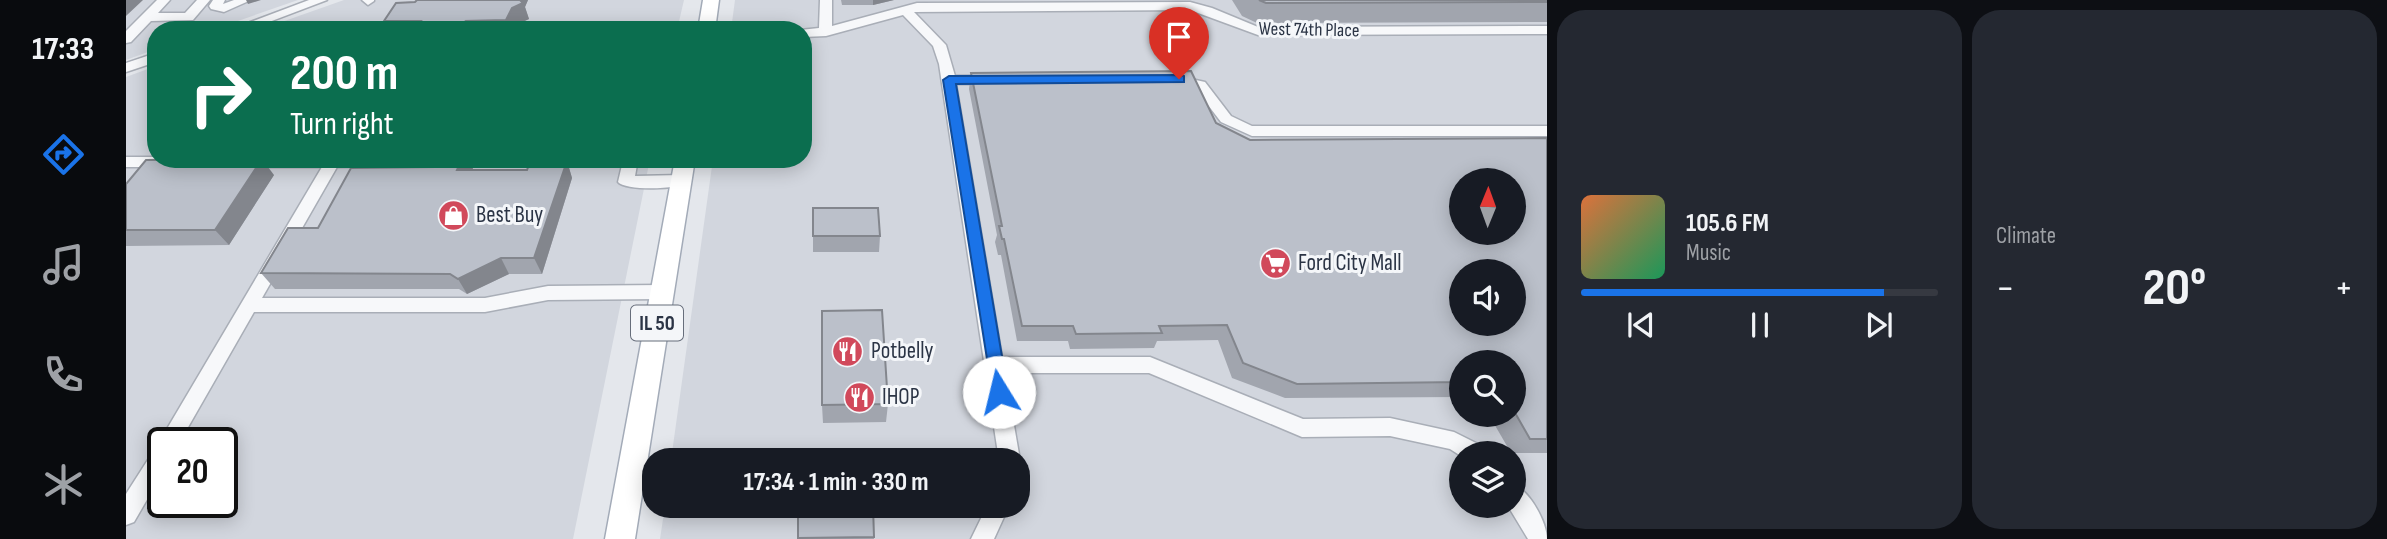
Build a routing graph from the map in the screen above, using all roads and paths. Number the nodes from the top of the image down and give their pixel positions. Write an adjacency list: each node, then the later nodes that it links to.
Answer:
1 (164, 0): 9 (street)
2 (204, 0): 10 (street)
3 (218, 0): 4 (street)
4 (245, 0)
5 (321, 0): 12 (street)
6 (711, 0): 13 (main road)
7 (826, 0): 15 (street)
8 (905, 9): 14 (street, West 74th Place); 15 (street, West 74th Place); 22 (street)
9 (147, 17): 10 (street); 17 (street)
10 (182, 17): 11 (street)
11 (179, 21)
12 (261, 21)
13 (708, 21)
14 (1547, 30)
15 (826, 32): 16 (street, West 74th Place); 18 (street, West 74th Place)
16 (812, 33)
17 (126, 38)
18 (812, 42)
19 (147, 60): 20 (street)
20 (126, 68)
21 (1162, 79): 24 (street)
22 (949, 80): 23 (street); 32 (street)
23 (1006, 80)
24 (1547, 131)
25 (126, 162): 26 (street)
26 (147, 162)
27 (329, 168): 31 (street)
28 (629, 168): 29 (street)
29 (683, 170): 30 (main road, IL 50)
30 (662, 292): 31 (street); 40 (main road, IL 50)
31 (249, 305): 33 (street)
32 (995, 365): 34 (street); 35 (street)
33 (177, 427)
34 (1454, 441)
35 (1007, 448)
36 (147, 479): 37 (street)
37 (126, 514)
38 (1526, 515): 42 (street)
39 (992, 518): 41 (street)
40 (620, 539)
41 (982, 539)
42 (1541, 539)

